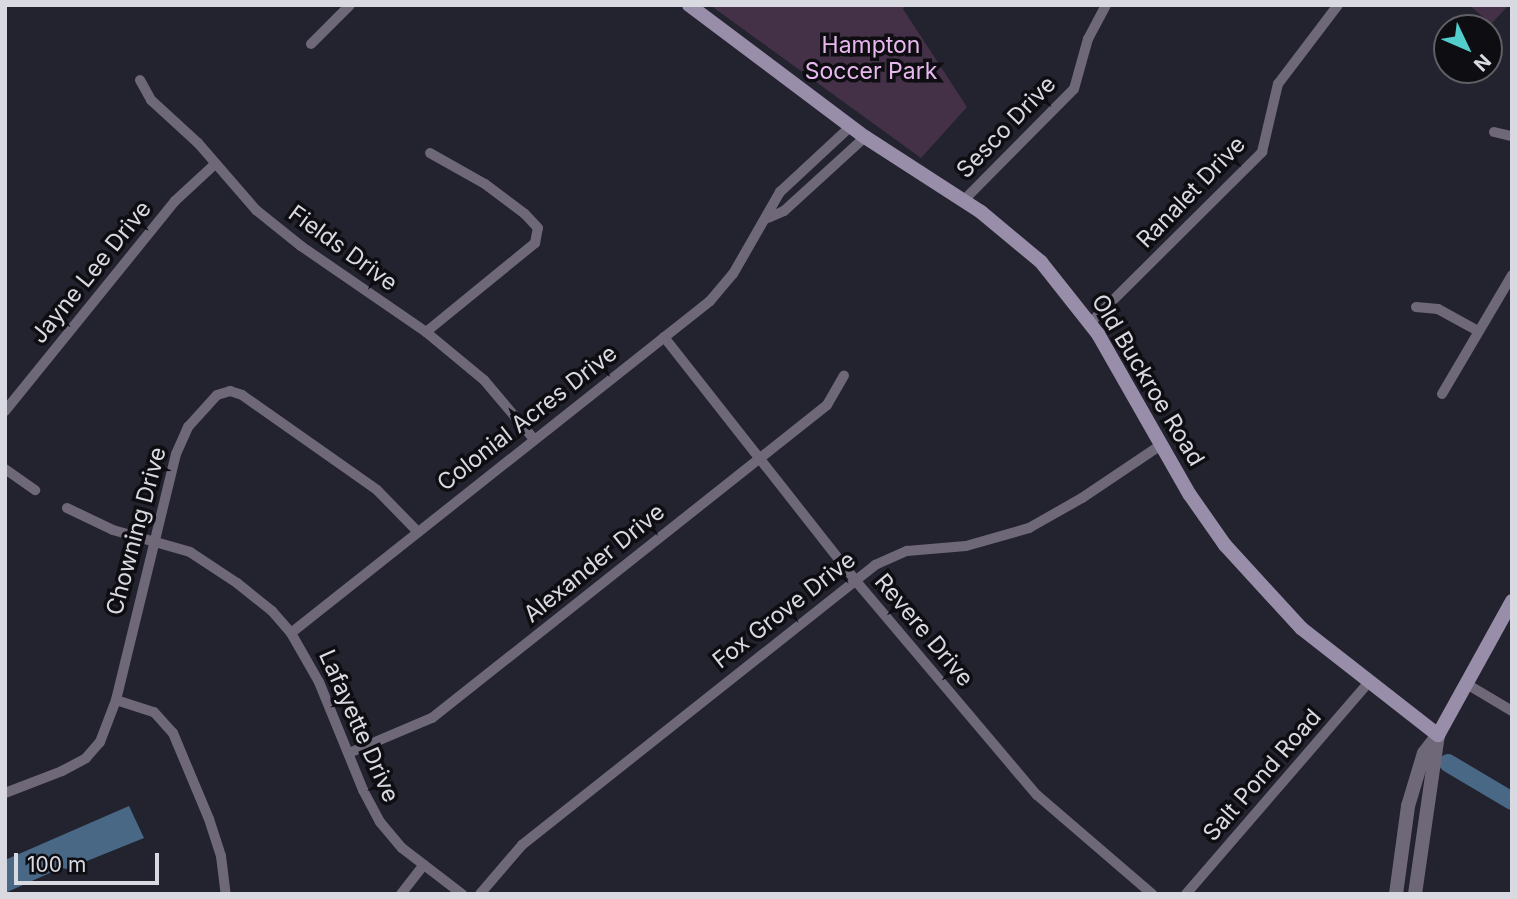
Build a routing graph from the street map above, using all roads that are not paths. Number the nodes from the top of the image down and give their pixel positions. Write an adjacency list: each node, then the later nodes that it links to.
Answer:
1 (350, 5): 5 (street)
2 (689, 5): 7 (main road, Old Buckroe Road)
3 (1107, 5): 13 (street, Sesco Drive)
4 (1338, 5): 17 (street, Ranalet Drive)
5 (311, 44)
6 (140, 80): 12 (street, Fields Drive)
7 (850, 127): 10 (main road, Old Buckroe Road); 14 (street, Colonial Acres Drive)
8 (1494, 132): 9 (street)
9 (1512, 136)
10 (865, 137): 13 (main road, Old Buckroe Road); 14 (street, Colonial Acres Drive)
11 (430, 153): 19 (street)
12 (215, 164): 19 (street, Fields Drive); 23 (street, Jayne Lee Drive)
13 (964, 200): 17 (main road, Old Buckroe Road)
14 (768, 218): 20 (street, Colonial Acres Drive)
15 (1512, 275): 18 (street)
16 (1416, 307): 18 (street)
17 (1090, 323): 25 (main road, Old Buckroe Road)
18 (1478, 331): 22 (street)
19 (426, 332): 24 (street, Fields Drive)
20 (664, 337): 24 (street, Colonial Acres Drive); 26 (street, Revere Drive)
21 (844, 375): 26 (street, Alexander Drive)
22 (1442, 394)
23 (5, 411)
24 (533, 439): 30 (street, Colonial Acres Drive)
25 (1161, 445): 32 (street, Fox Grove Drive); 35 (main road, Old Buckroe Road)
26 (758, 459): 32 (street, Revere Drive); 40 (street, Alexander Drive)
27 (5, 469): 28 (street)
28 (35, 490)
29 (67, 508): 31 (street, Lafayette Drive)
30 (418, 532): 31 (street, Chowning Drive); 34 (street, Colonial Acres Drive)
31 (153, 541): 34 (street, Lafayette Drive); 37 (street, Chowning Drive)
32 (855, 580): 46 (street, Fox Grove Drive); 47 (street, Revere Drive)
33 (1512, 601): 36 (main road)
34 (291, 633): 40 (street, Lafayette Drive)
35 (1370, 682): 39 (main road, Old Buckroe Road); 48 (street, Salt Pond Road)
36 (1465, 683): 38 (street); 39 (main road)
37 (116, 700): 41 (street, Chowning Drive); 43 (street)
38 (1512, 711)
39 (1438, 735): 49 (street); 50 (street)
40 (349, 752): 42 (street, Lafayette Drive)
41 (5, 793)
42 (424, 865): 44 (street); 45 (street, Lafayette Drive)
43 (226, 894)
44 (401, 894)
45 (463, 894)
46 (480, 894)
47 (1152, 894)
48 (1186, 894)
49 (1396, 894)
50 (1415, 894)

